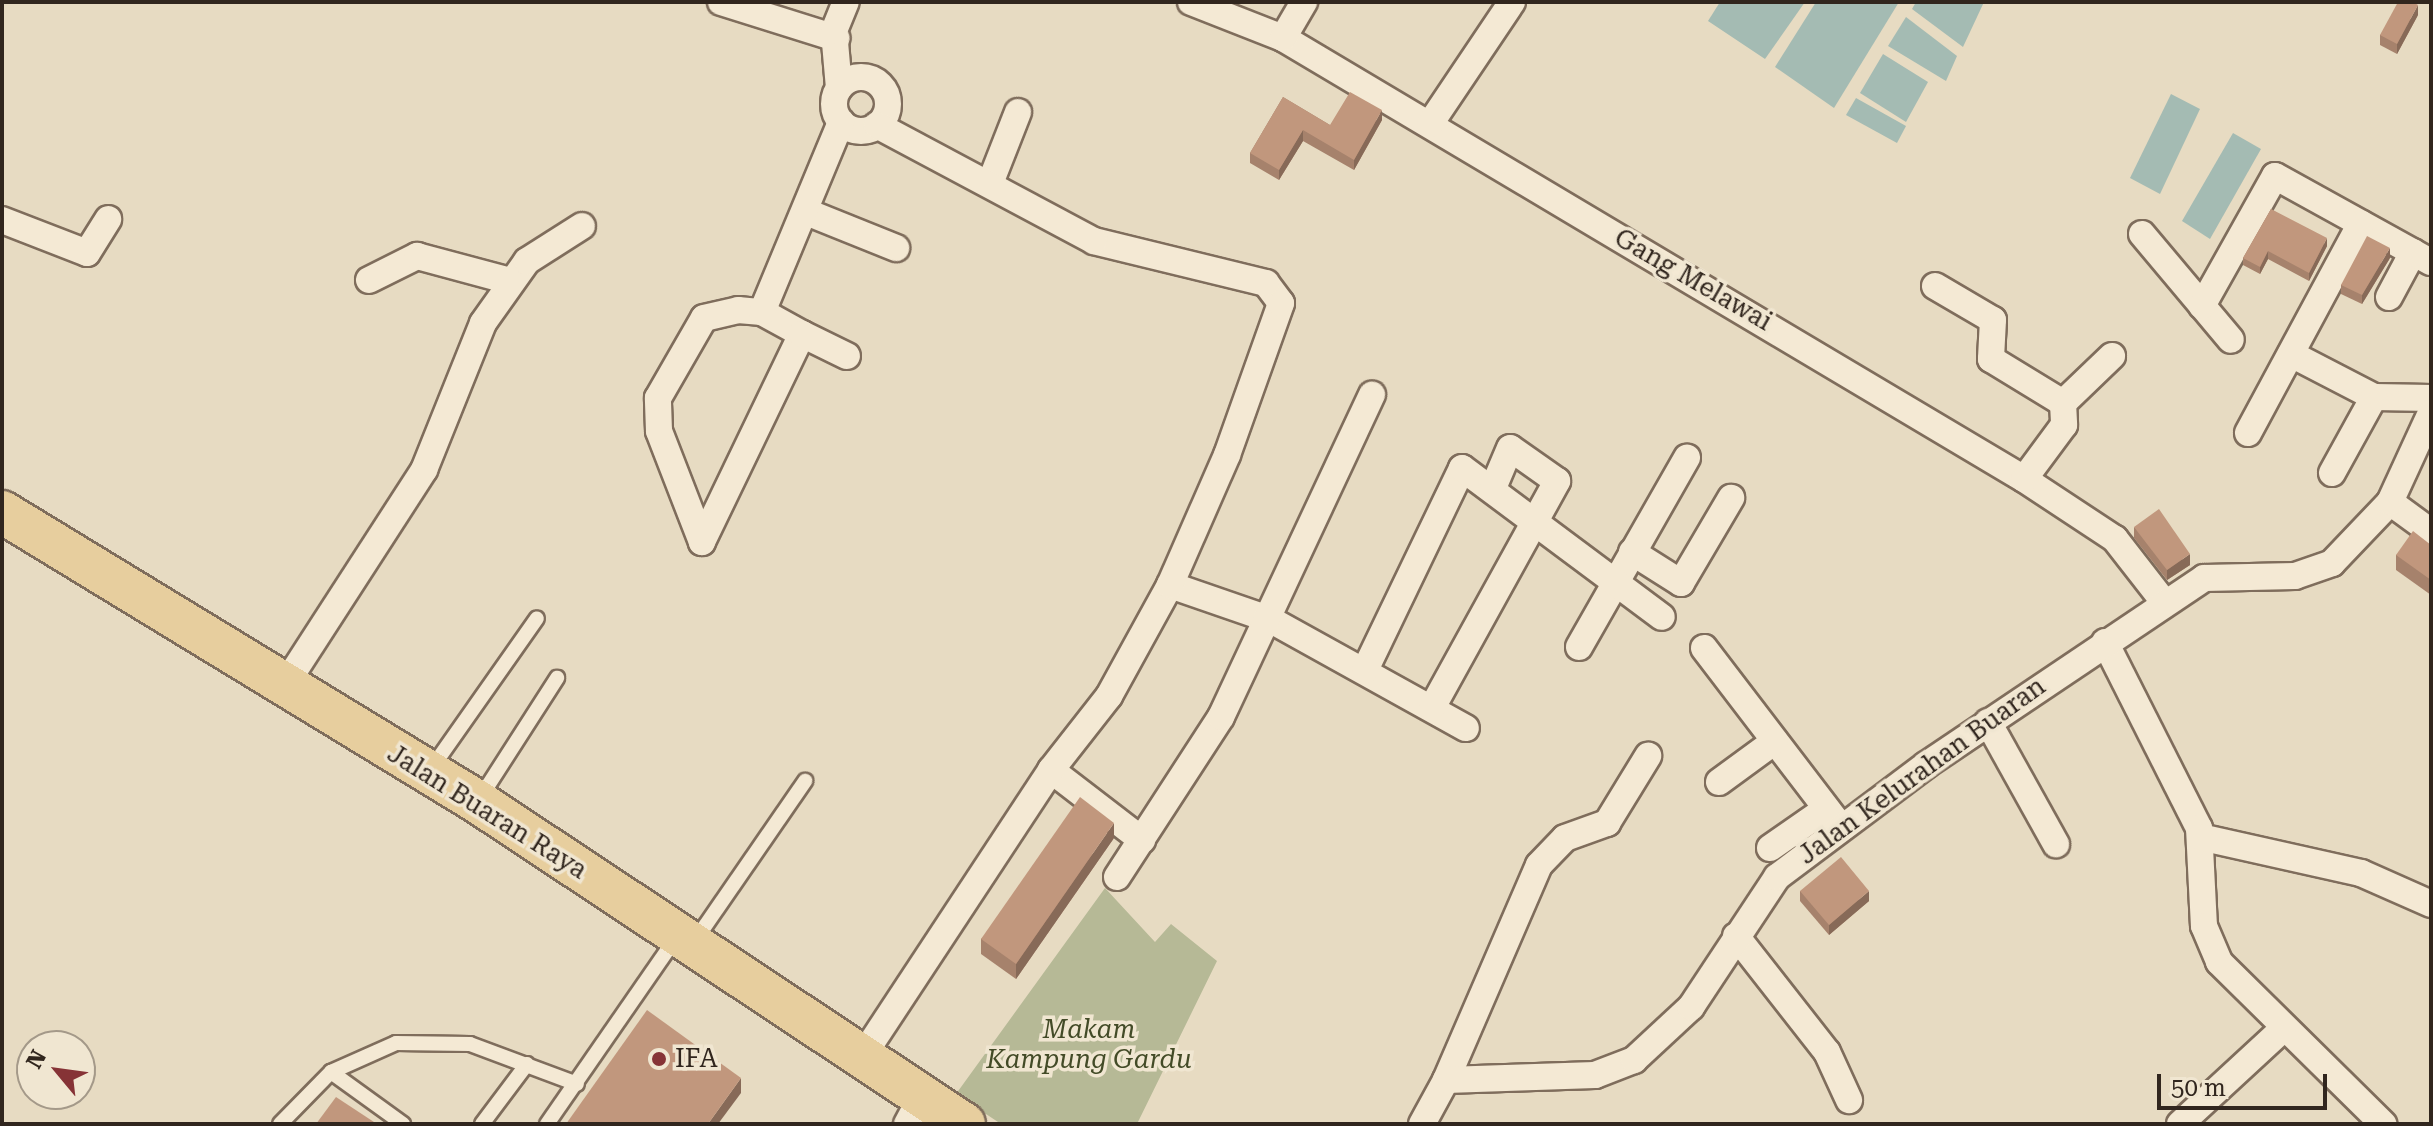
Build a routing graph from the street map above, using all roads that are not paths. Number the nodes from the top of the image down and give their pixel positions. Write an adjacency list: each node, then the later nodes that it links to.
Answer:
1 (721, 2): 6 (street)
2 (846, 2): 6 (street)
3 (1191, 2): 7 (street, Gang Melawai)
4 (1304, 2): 7 (street)
5 (1512, 2): 11 (street)
6 (836, 38): 8 (street)
7 (1283, 38): 11 (street, Gang Melawai)
8 (839, 88): 10 (street); 12 (street)
9 (1018, 112): 13 (street)
10 (841, 122): 12 (street); 14 (street)
11 (1430, 124): 41 (street, Gang Melawai)
12 (877, 125): 13 (street)
13 (991, 181): 52 (street)
14 (809, 213): 20 (street); 27 (street)
15 (108, 219): 16 (street)
16 (2, 220)
17 (2361, 223): 21 (street); 26 (street); 30 (street)
18 (582, 226): 23 (street)
19 (2142, 234): 26 (street)
20 (896, 248)
21 (2422, 257): 25 (street)
22 (369, 280): 23 (street)
23 (510, 281): 62 (street)
24 (1935, 286): 36 (street)
25 (2389, 297)
26 (2202, 306): 29 (street)
27 (762, 312): 28 (street); 42 (street)
28 (802, 334): 31 (street); 46 (street)
29 (2231, 340)
30 (2291, 354): 34 (street); 38 (street)
31 (847, 356)
32 (2112, 356): 36 (street)
33 (1372, 395): 56 (street)
34 (2374, 397): 35 (street); 40 (street)
35 (2431, 398)
36 (2063, 403): 41 (street)
37 (2431, 413): 45 (street, Jalan Kelurahan Buaran)
38 (2248, 433)
39 (1687, 458): 50 (street)
40 (2332, 473)
41 (2024, 479): 53 (street, Gang Melawai)
42 (675, 482): 46 (street); 46 (street)
43 (1493, 488): 48 (street); 48 (street); 60 (street)
44 (1731, 498): 50 (street)
45 (2390, 502): 49 (street); 53 (street, Jalan Kelurahan Buaran)
46 (720, 504)
47 (2, 512): 62 (main road, Jalan Buaran Raya)
48 (1533, 519): 51 (street); 63 (street)
49 (2431, 532)
50 (1632, 552): 51 (street)
51 (1616, 582): 54 (street); 58 (street)
52 (1170, 585): 56 (street); 68 (street)
53 (2164, 602): 57 (street, Jalan Kelurahan Buaran)
54 (1662, 617)
55 (537, 618): 69 (lane)
56 (1269, 619): 60 (street); 75 (street)
57 (2105, 642): 64 (street, Jalan Kelurahan Buaran); 74 (street)
58 (1579, 647)
59 (1704, 648): 66 (street)
60 (1365, 670): 63 (street)
61 (557, 678): 72 (lane)
62 (283, 688): 69 (main road, Jalan Buaran Raya)
63 (1433, 706): 65 (street)
64 (1988, 722): 73 (street, Jalan Kelurahan Buaran); 76 (street)
65 (1466, 728)
66 (1775, 741): 71 (street); 73 (street)
67 (1648, 756): 86 (street)
68 (1051, 770): 75 (street); 83 (street)
69 (429, 773): 72 (main road, Jalan Buaran Raya)
70 (805, 781): 81 (lane)
71 (1719, 782)
72 (478, 802): 81 (main road, Jalan Buaran Raya)
73 (1834, 818): 77 (street); 80 (street, Jalan Kelurahan Buaran)
74 (2200, 837): 79 (street); 82 (street)
75 (1142, 840): 78 (street)
76 (2056, 844)
77 (1770, 848)
78 (1117, 877)
79 (2431, 904)
80 (1736, 936): 86 (street, Jalan Kelurahan Buaran); 88 (street)
81 (686, 939): 83 (main road, Jalan Buaran Raya); 87 (lane)
82 (2283, 1029): 96 (street); 97 (street)
83 (862, 1057): 89 (main road, Jalan Buaran Raya)
84 (527, 1064): 85 (lane); 87 (lane); 92 (lane)
85 (331, 1072): 90 (lane); 91 (lane)
86 (1446, 1080): 95 (street)
87 (577, 1084): 93 (lane)
88 (1849, 1100)
89 (915, 1110): 94 (main road, Jalan Buaran Raya)
90 (280, 1124)
91 (403, 1124)
92 (482, 1124)
93 (547, 1124)
94 (964, 1124)
95 (1422, 1124)
96 (2180, 1124)
97 (2383, 1124)

